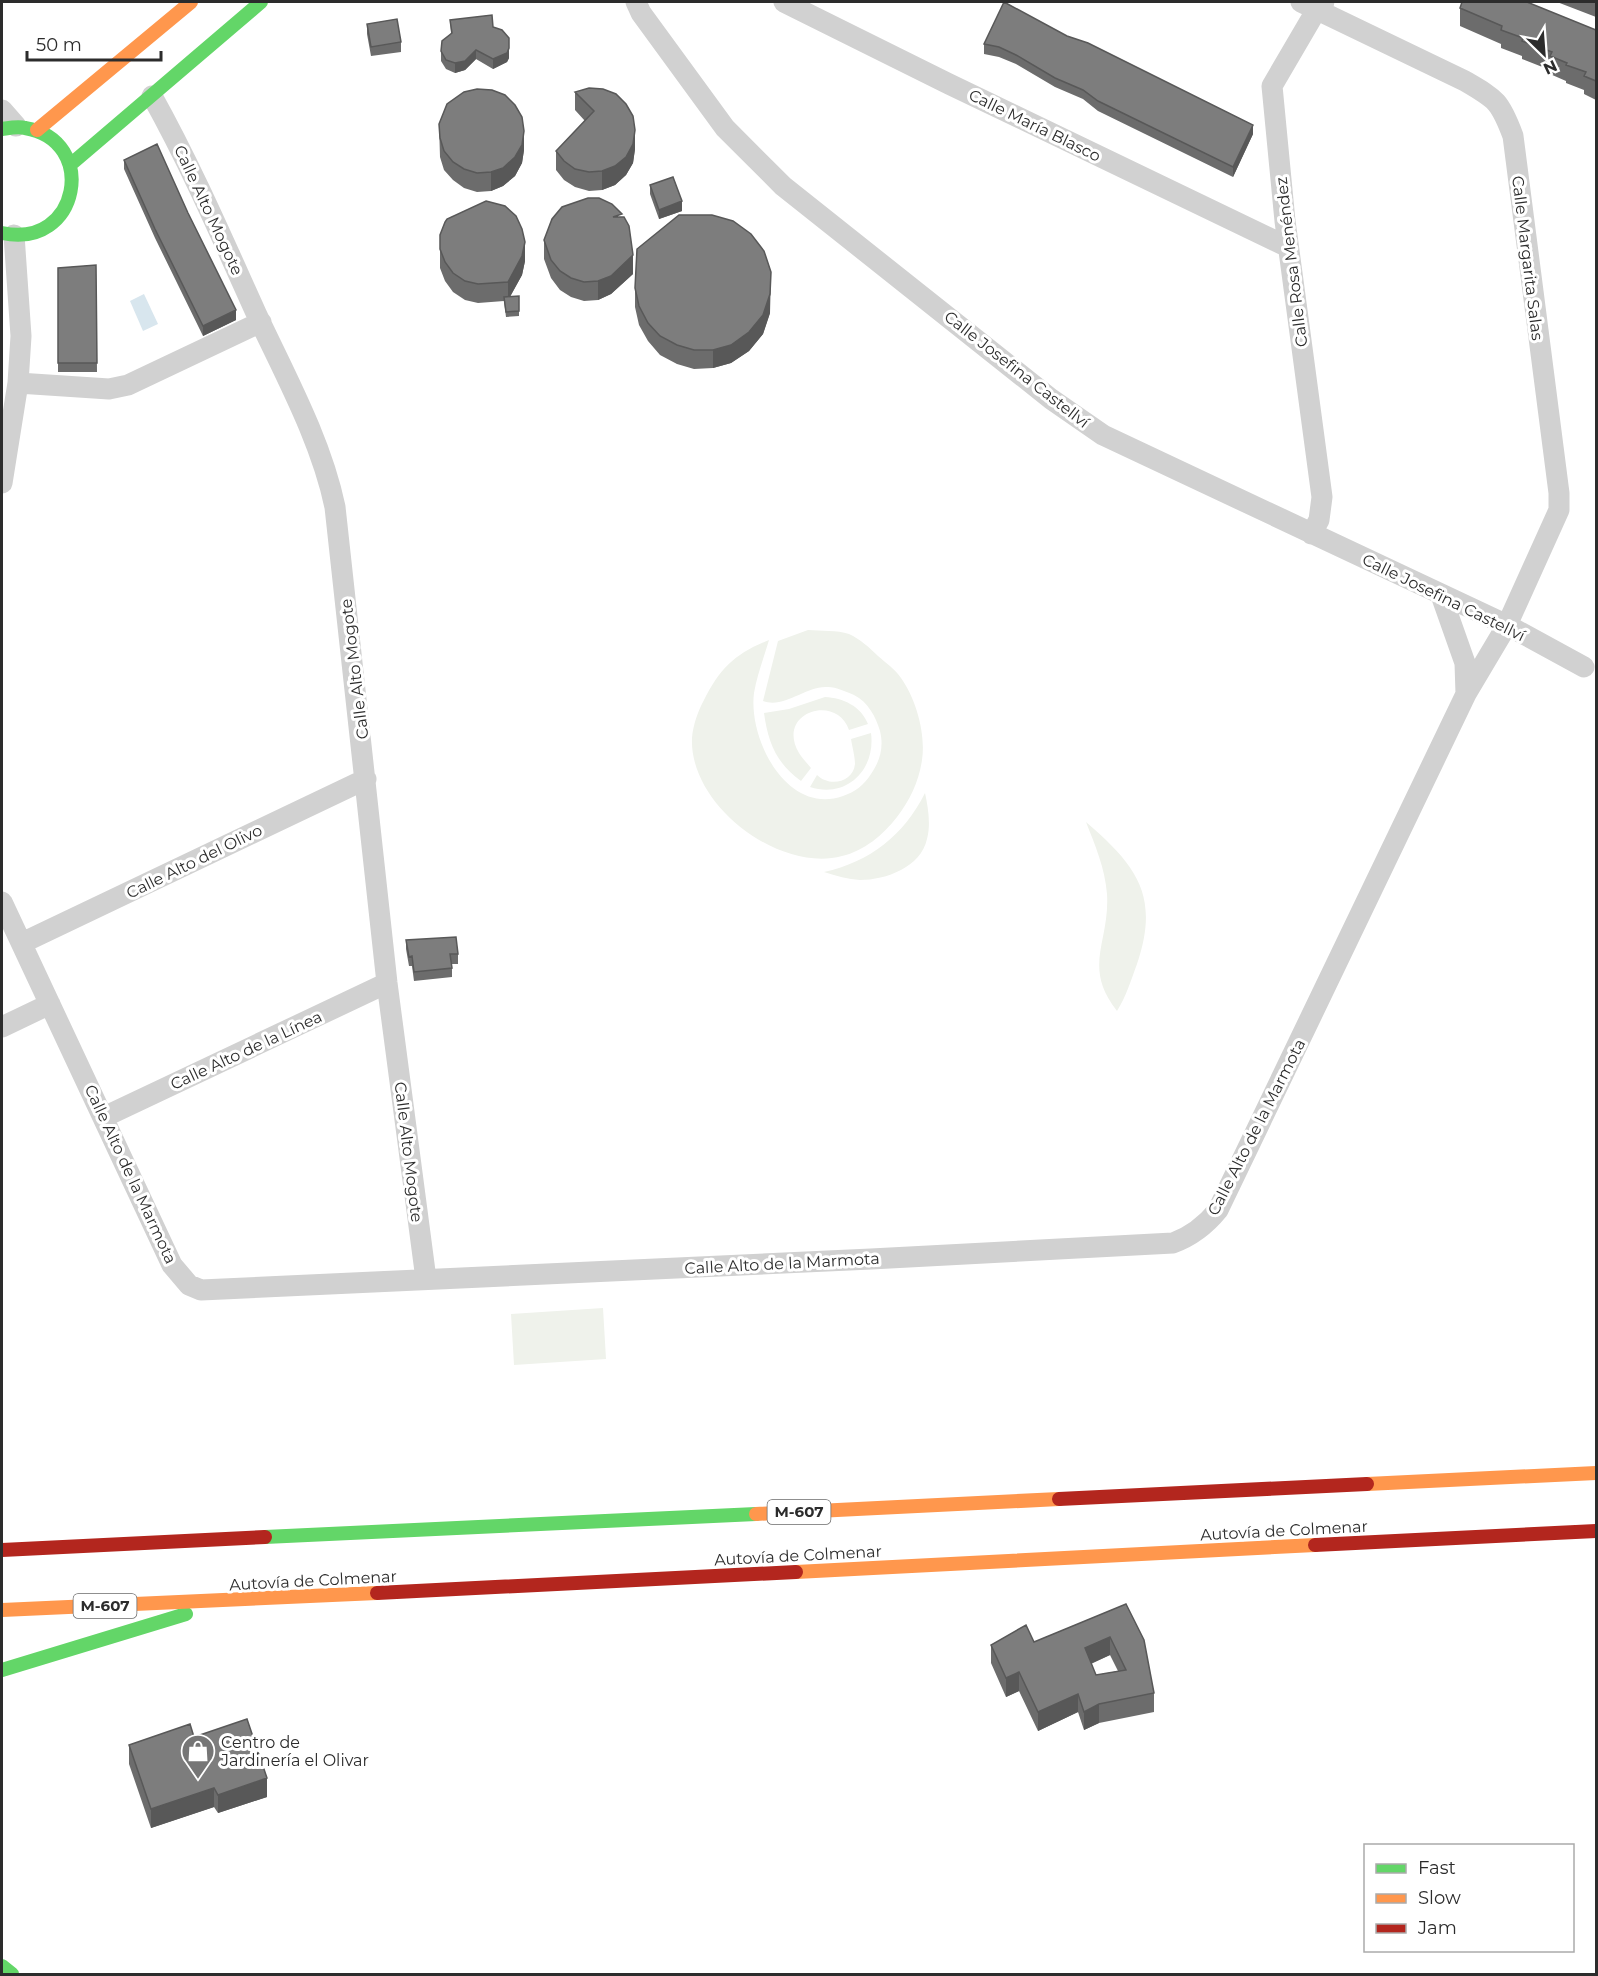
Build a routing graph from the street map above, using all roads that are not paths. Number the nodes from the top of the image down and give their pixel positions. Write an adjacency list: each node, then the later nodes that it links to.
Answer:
1 (191, 2): 9 (main road)
2 (261, 2): 6 (main road)
3 (636, 2): 16 (street, Calle Josefina Castellví)
4 (784, 2): 12 (street, Calle María Blasco)
5 (1314, 4): 12 (street, Calle Rosa Menéndez); 18 (street, Calle Margarita Salas)
6 (152, 96): 10 (main road); 13 (street, Calle Alto Mogote)
7 (2, 110): 8 (street)
8 (9, 128): 9 (main road)
9 (38, 130): 10 (main road)
10 (70, 165): 11 (main road)
11 (8, 234): 14 (street)
12 (1288, 247): 16 (street, Calle Rosa Menéndez)
13 (261, 322): 14 (street); 21 (street, Calle Alto Mogote)
14 (18, 383): 15 (street)
15 (2, 483)
16 (1311, 534): 17 (street, Calle Josefina Castellví)
17 (1441, 595): 18 (street, Calle Josefina Castellví); 20 (street, Calle Alto de la Marmota)
18 (1507, 626): 19 (street, Calle Josefina Castellví); 20 (street, Calle Alto de la Marmota)
19 (1584, 667)
20 (1466, 694): 28 (street, Calle Alto de la Marmota)
21 (366, 779): 23 (street, Calle Alto del Olivo); 24 (street, Calle Alto Mogote)
22 (2, 902): 23 (street, Calle Alto de la Marmota)
23 (22, 943): 25 (street, Calle Alto de la Marmota)
24 (387, 983): 27 (street, Calle Alto de la Línea); 28 (street, Calle Alto Mogote)
25 (50, 1004): 26 (street); 27 (street, Calle Alto de la Marmota)
26 (2, 1027)
27 (104, 1117): 28 (street, Calle Alto de la Marmota)
28 (426, 1279)
29 (1596, 1473): 31 (main road, M-607)
30 (1596, 1531): 32 (main road, Autovía de Colmenar / M-607)
31 (2, 1550)
32 (209, 1602): 33 (main road, Autovía de Colmenar / M-607); 34 (main road)
33 (2, 1610)
34 (2, 1670)
35 (2, 1966): 36 (main road)
36 (12, 1974)

